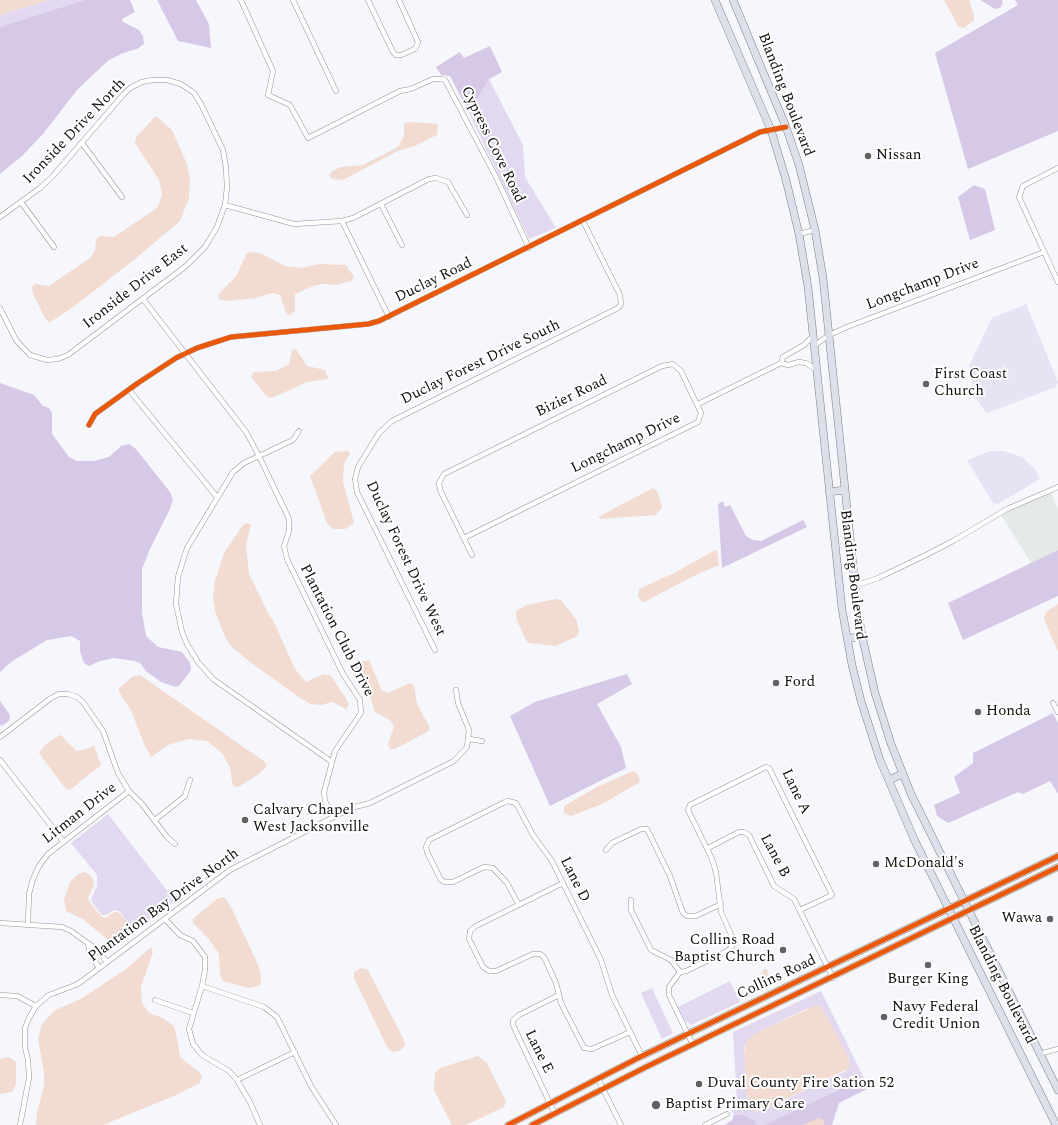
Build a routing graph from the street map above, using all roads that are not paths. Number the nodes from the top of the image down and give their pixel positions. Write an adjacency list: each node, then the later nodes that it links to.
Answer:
1 (241, 0): 25 (street, Cypress Cove Road)
2 (293, 0): 7 (street)
3 (368, 0): 4 (street)
4 (400, 0)
5 (715, 0): 10 (main road, Blanding Boulevard)
6 (733, 0): 9 (main road, Blanding Boulevard)
7 (336, 91)
8 (194, 93): 11 (street, Ironside Drive North); 16 (street, Ironside Drive East)
9 (786, 127): 10 (street, Duclay Road); 21 (main road, Blanding Boulevard)
10 (771, 130): 20 (street, Duclay Road); 22 (main road, Blanding Boulevard)
11 (82, 143): 13 (street); 14 (street, Ironside Drive North)
12 (1058, 168): 26 (street)
13 (122, 197)
14 (21, 202): 18 (street, Ironside Drive North); 24 (street)
15 (381, 204): 17 (street); 19 (street); 23 (street)
16 (225, 205): 19 (street); 28 (street, Ironside Drive East)
17 (467, 215)
18 (0, 217)
19 (342, 221): 30 (street)
20 (583, 221): 25 (street, Duclay Road); 42 (street, Duclay Forest Drive South)
21 (815, 230): 22 (street); 31 (main road, Blanding Boulevard)
22 (800, 234): 32 (main road, Blanding Boulevard)
23 (402, 245)
24 (54, 247)
25 (529, 248): 30 (street, Duclay Road)
26 (1044, 252): 27 (street); 31 (street, Longchamp Drive)
27 (1058, 282)
28 (143, 299): 29 (street, Ironside Drive East); 34 (street, Plantation Club Drive)
29 (0, 308)
30 (389, 317): 34 (street, Duclay Road)
31 (829, 334): 33 (street, Longchamp Drive); 44 (main road, Blanding Boulevard)
32 (813, 336): 33 (main road, Blanding Boulevard); 35 (street, Longchamp Drive)
33 (814, 346): 36 (main road, Blanding Boulevard)
34 (184, 354): 37 (street, Duclay Road); 41 (street, Plantation Club Drive)
35 (781, 363): 36 (street, Longchamp Drive); 38 (street, Longchamp Drive)
36 (817, 370): 45 (main road, Blanding Boulevard)
37 (129, 390): 39 (street, Duclay Road); 46 (street)
38 (698, 404): 47 (street, Longchamp Drive); 47 (street, Bizier Road)
39 (89, 426)
40 (299, 431): 41 (street)
41 (259, 456): 46 (street); 60 (street, Plantation Club Drive)
42 (364, 457): 52 (street, Duclay Forest Drive West)
43 (1058, 487): 49 (street)
44 (844, 490): 45 (main road); 49 (main road, Blanding Boulevard)
45 (829, 492): 51 (main road, Blanding Boulevard)
46 (217, 497): 60 (street)
47 (464, 538): 48 (street)
48 (472, 555)
49 (855, 586): 50 (main road, Blanding Boulevard)
50 (862, 636): 51 (main road); 61 (main road, Blanding Boulevard)
51 (846, 639): 63 (main road, Blanding Boulevard)
52 (435, 650)
53 (456, 690): 57 (street)
54 (1053, 703): 55 (street)
55 (1058, 712)
56 (0, 737): 64 (street)
57 (469, 739): 58 (street); 65 (street, Plantation Bay Drive North)
58 (482, 741)
59 (0, 760): 67 (street)
60 (332, 762): 65 (street, Plantation Club Drive)
61 (902, 774): 63 (main road); 75 (main road, Blanding Boulevard)
62 (190, 780): 66 (street)
63 (889, 780): 79 (main road, Blanding Boulevard)
64 (129, 791): 66 (street); 67 (street, Litman Drive)
65 (333, 817): 81 (street, Plantation Bay Drive North)
66 (154, 820): 68 (street)
67 (62, 841): 84 (street, Litman Drive)
68 (175, 844)
69 (708, 848): 76 (street); 78 (street, Lane B); 78 (street, Lane A)
70 (606, 850): 76 (street)
71 (1058, 856): 75 (main road, Collins Road)
72 (1058, 868): 80 (main road, Collins Road)
73 (563, 883): 77 (street); 77 (street, Lane D); 97 (street, Lane D)
74 (631, 900): 89 (street)
75 (965, 902): 79 (main road, Collins Road); 80 (main road, Blanding Boulevard)
76 (721, 904): 89 (street)
77 (518, 905): 93 (street)
78 (800, 910): 88 (street)
79 (949, 910): 82 (main road, Blanding Boulevard); 88 (main road, Collins Road)
80 (970, 911): 82 (main road, Collins Road); 102 (main road, Blanding Boulevard)
81 (165, 919): 86 (street, Plantation Bay Drive North); 91 (street)
82 (953, 919): 90 (main road, Collins Road); 111 (main road, Blanding Boulevard)
83 (0, 923): 84 (street)
84 (28, 924): 85 (street)
85 (88, 944): 86 (street); 87 (street)
86 (107, 962): 87 (street, Plantation Bay Drive North)
87 (99, 968): 95 (street, Plantation Bay Drive North)
88 (828, 968): 90 (street); 98 (main road, Collins Road)
89 (680, 972): 98 (street)
90 (833, 978): 99 (main road, Collins Road)
91 (202, 986): 96 (street); 101 (street)
92 (0, 994): 95 (street)
93 (559, 996): 97 (street); 108 (street, Lane E)
94 (155, 1000): 96 (street)
95 (36, 1006): 112 (street)
96 (193, 1013): 105 (street)
97 (630, 1032): 103 (street, Lane D)
98 (688, 1034): 99 (street); 103 (main road, Collins Road)
99 (693, 1044): 106 (main road, Collins Road)
100 (1058, 1049): 102 (street)
101 (295, 1052): 105 (street); 114 (street)
102 (1040, 1054): 107 (main road, Blanding Boulevard)
103 (642, 1056): 104 (main road, Collins Road)
104 (598, 1079): 106 (street); 108 (main road, Collins Road)
105 (237, 1080): 113 (street)
106 (603, 1089): 109 (main road, Collins Road); 117 (street)
107 (1058, 1090)
108 (550, 1104): 109 (street, Lane E); 115 (main road, Collins Road)
109 (555, 1114): 116 (main road, Collins Road)
110 (727, 1114): 118 (street)
111 (1056, 1123)
112 (20, 1125)
113 (260, 1125)
114 (336, 1125)
115 (508, 1125)
116 (532, 1125)
117 (621, 1125)
118 (705, 1125)

